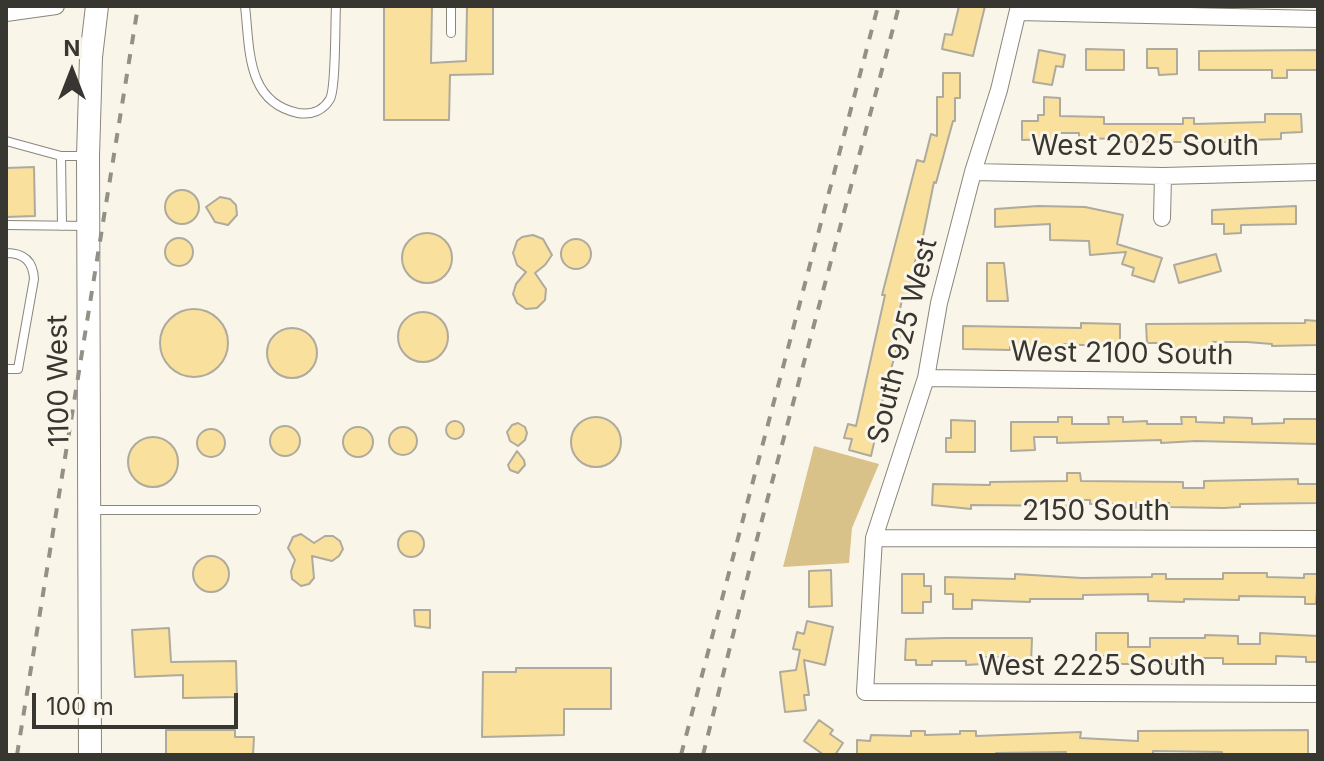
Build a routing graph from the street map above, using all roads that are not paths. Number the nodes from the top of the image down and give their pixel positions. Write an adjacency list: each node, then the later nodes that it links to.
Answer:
1 (56, 6): 7 (street)
2 (97, 6): 12 (street, 1100 West)
3 (245, 6): 4 (lane)
4 (336, 6)
5 (451, 6): 9 (lane)
6 (1019, 9): 8 (street); 13 (street, South 925 West)
7 (6, 13)
8 (1318, 19)
9 (451, 33)
10 (6, 141): 11 (lane)
11 (61, 156): 12 (lane); 18 (lane)
12 (88, 156): 19 (street, 1100 West)
13 (973, 172): 15 (street, West 2025 South); 22 (street, South 925 West)
14 (1318, 172): 15 (street, West 2025 South)
15 (1163, 176): 16 (street)
16 (1162, 218)
17 (6, 225): 18 (lane)
18 (62, 226): 19 (lane)
19 (89, 226): 24 (street, 1100 West)
20 (6, 253): 21 (lane)
21 (6, 369)
22 (926, 378): 23 (street, West 2100 South); 26 (street, South 925 West)
23 (1318, 383)
24 (90, 510): 25 (lane); 30 (street, 1100 West)
25 (256, 510)
26 (874, 538): 27 (street, 2150 South); 28 (street, South 925 West)
27 (1318, 539)
28 (865, 692): 29 (street, West 2225 South)
29 (1318, 694)
30 (90, 755)

